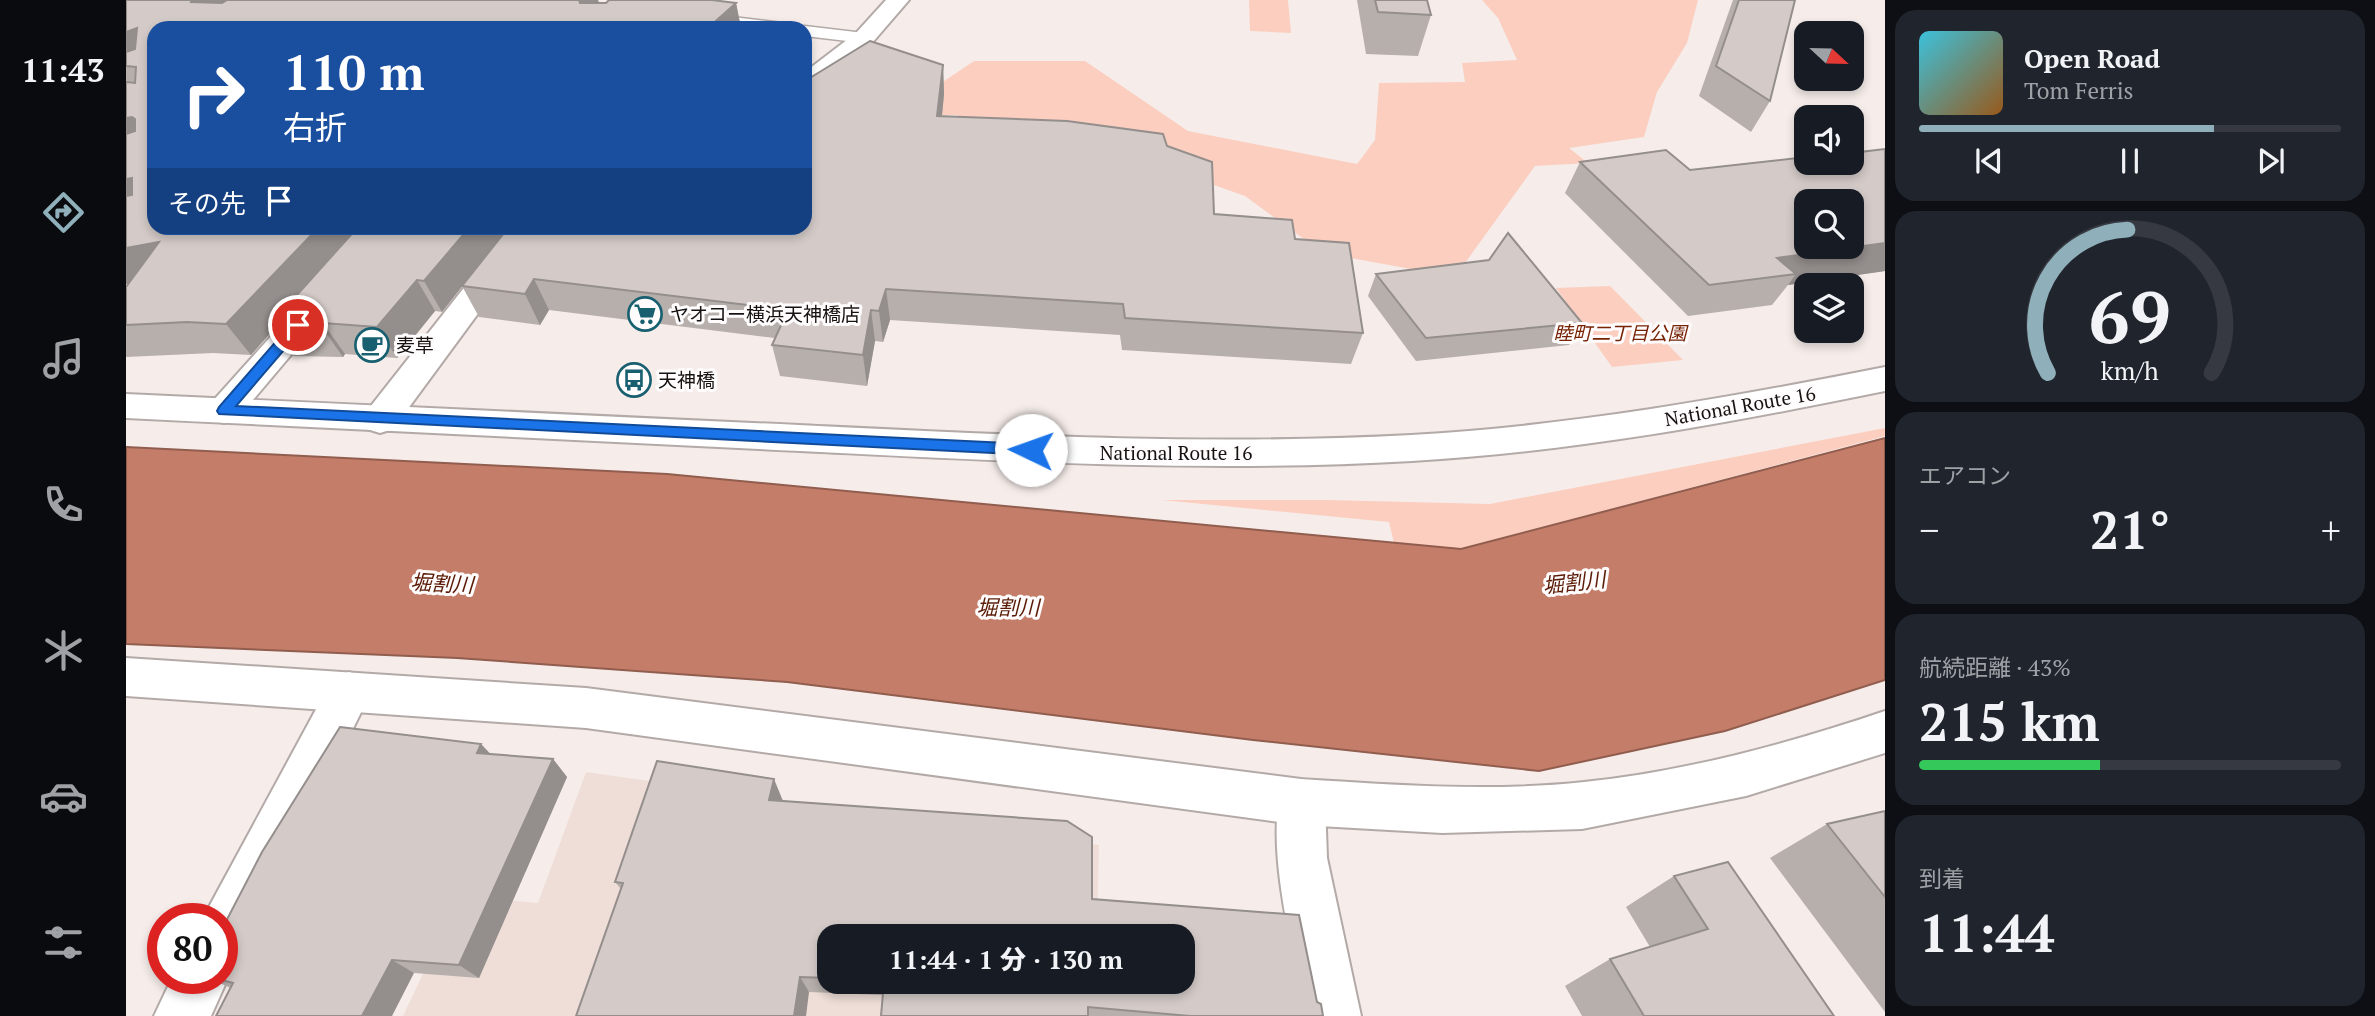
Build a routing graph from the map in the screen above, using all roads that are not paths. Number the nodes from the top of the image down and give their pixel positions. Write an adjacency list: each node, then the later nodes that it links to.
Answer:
1 (898, 0): 5 (main road)
2 (678, 15): 3 (lane)
3 (726, 21)
4 (812, 32): 5 (lane)
5 (864, 38): 6 (main road)
6 (812, 79)
7 (377, 235): 11 (main road)
8 (521, 235): 12 (main road)
9 (1885, 379): 12 (main road, National Route 16)
10 (126, 406): 11 (main road, National Route 16)
11 (224, 411): 12 (main road, National Route 16)
12 (380, 420)
13 (126, 677): 14 (main road)
14 (349, 692): 16 (main road); 17 (main road)
15 (1885, 732): 16 (main road)
16 (1301, 802): 20 (main road)
17 (238, 906)
18 (193, 994): 19 (main road)
19 (181, 1016)
20 (1334, 1016)

